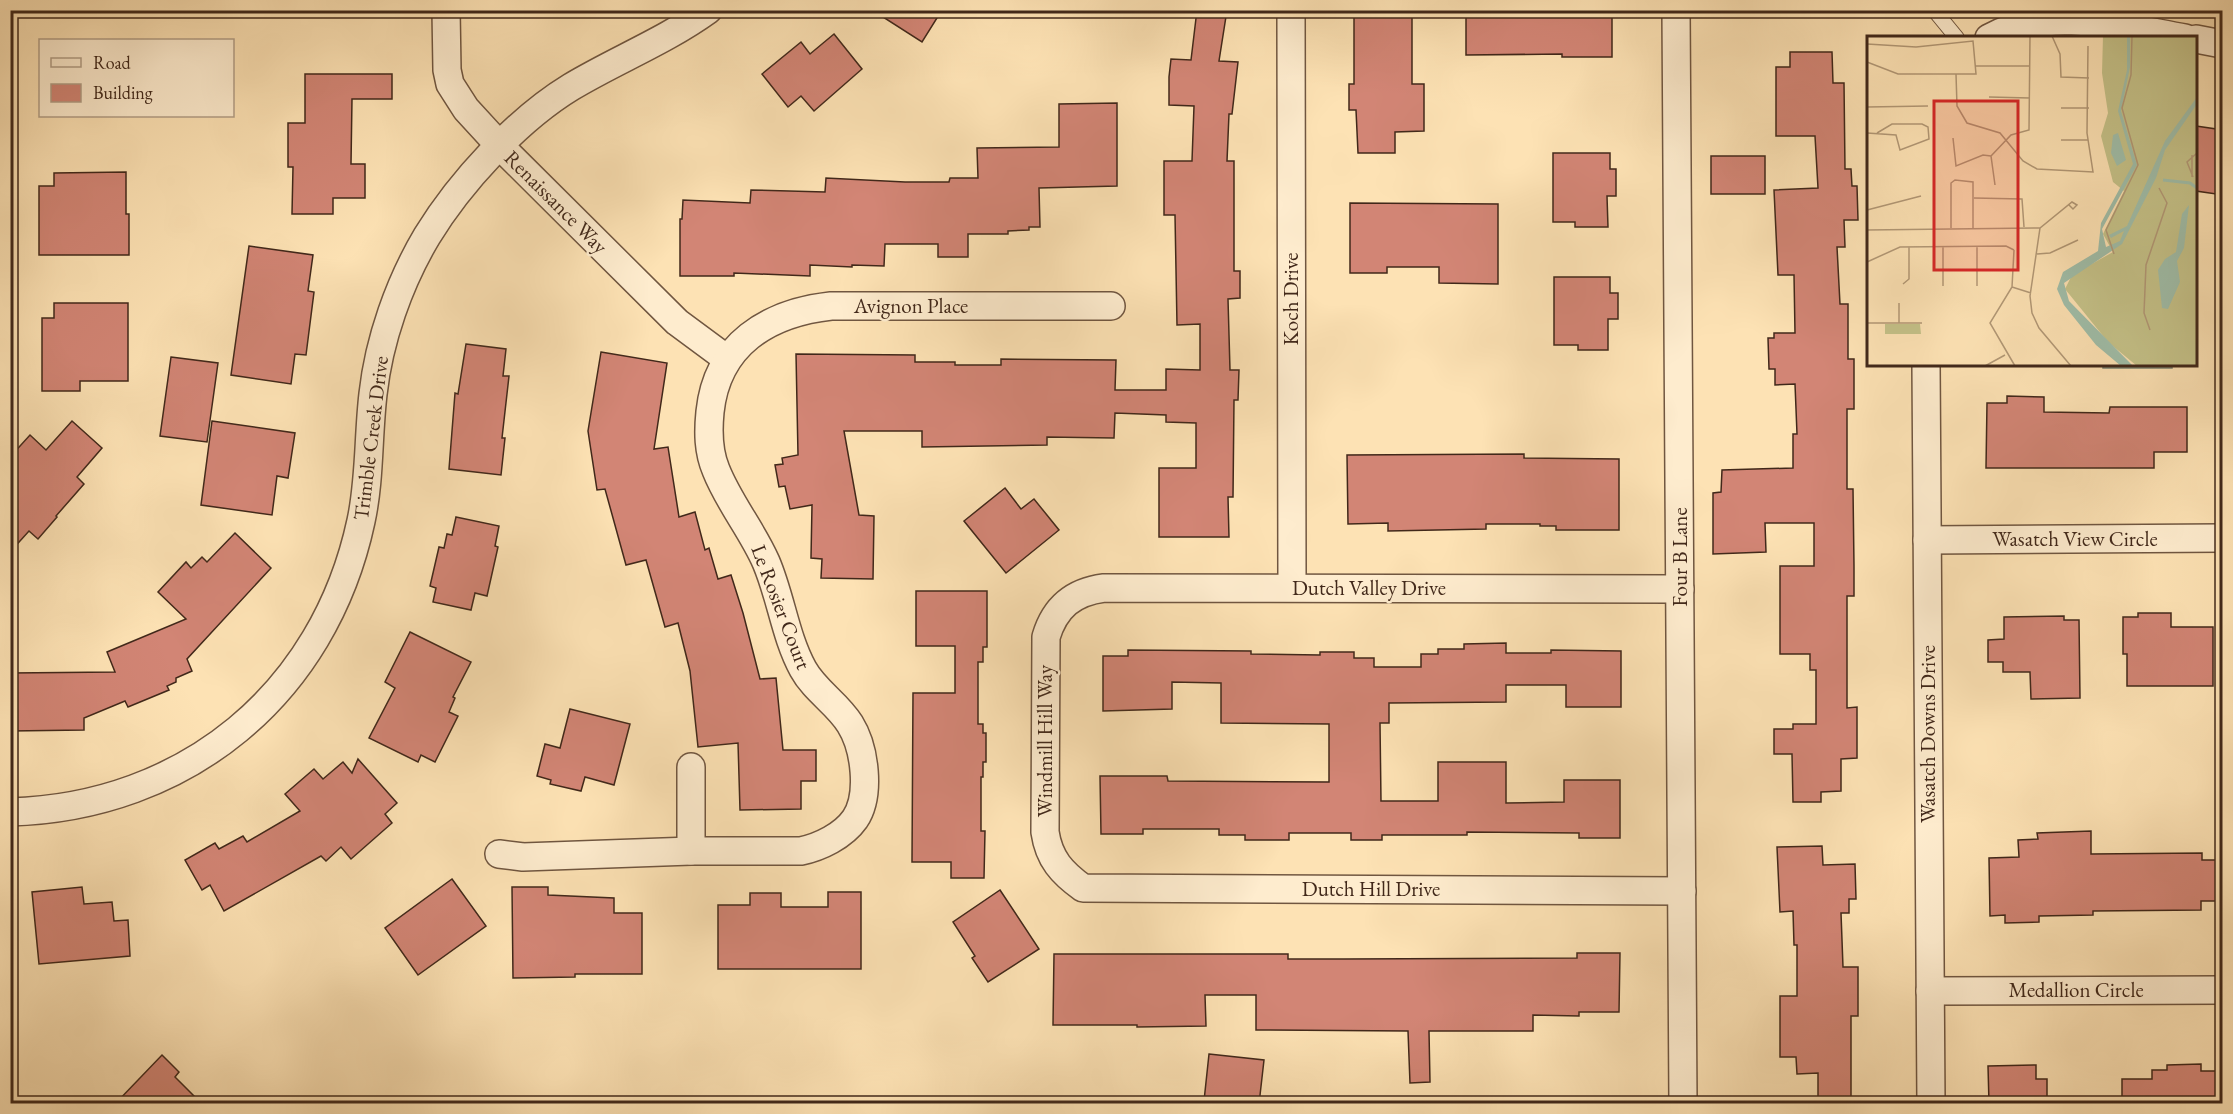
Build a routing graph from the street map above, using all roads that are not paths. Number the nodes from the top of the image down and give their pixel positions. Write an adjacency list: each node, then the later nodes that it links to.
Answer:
1 (446, 10): 11 (street, Renaissance Way)
2 (708, 10): 11 (street, Trimble Creek Drive)
3 (1291, 10): 17 (street, Koch Drive)
4 (1676, 10): 18 (street, Four B Lane)
5 (1934, 10): 6 (lane)
6 (1955, 36)
7 (1992, 36): 8 (street)
8 (2172, 36)
9 (2197, 39): 10 (street)
10 (2223, 44)
11 (500, 146): 13 (street, Renaissance Way); 21 (street, Trimble Creek Drive)
12 (1111, 306): 13 (street, Avignon Place)
13 (727, 359): 22 (street, Le Rosier Court)
14 (1926, 366): 16 (street, Wasatch Downs Drive)
15 (2223, 538): 16 (street, Wasatch View Circle)
16 (1927, 540): 27 (street, Wasatch Downs Drive)
17 (1292, 587): 18 (street, Dutch Valley Drive); 19 (street, Dutch Valley Drive)
18 (1680, 589): 25 (street, Four B Lane)
19 (1063, 604): 24 (street, Windmill Hill Way)
20 (691, 766): 22 (street)
21 (10, 812)
22 (691, 851): 23 (street, Le Rosier Court)
23 (499, 854)
24 (1065, 875): 25 (street, Dutch Hill Drive)
25 (1682, 891): 28 (street, Four B Lane)
26 (2223, 990): 27 (street, Medallion Circle)
27 (1930, 991): 29 (street, Wasatch Downs Drive)
28 (1683, 1104)
29 (1931, 1104)

